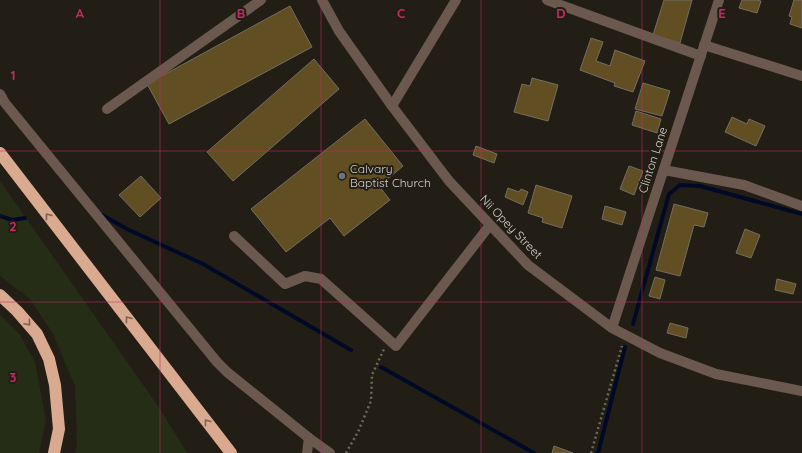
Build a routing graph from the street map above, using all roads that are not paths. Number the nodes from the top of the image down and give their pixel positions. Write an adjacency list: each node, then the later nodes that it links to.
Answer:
1 (261, 0): 11 (street)
2 (322, 0): 10 (street, Nii Opey Street)
3 (456, 0): 10 (street)
4 (547, 0): 7 (street)
5 (719, 0): 6 (street, Clinton Lane)
6 (704, 45): 7 (street, Clinton Lane); 8 (street)
7 (700, 56): 13 (street, Clinton Lane)
8 (802, 76)
9 (2, 99): 20 (street)
10 (392, 106): 15 (street, Nii Opey Street)
11 (107, 109)
12 (0, 153): 22 (highway, one-way to 12)
13 (664, 170): 14 (street); 18 (street, Clinton Lane)
14 (802, 206)
15 (490, 225): 16 (street); 18 (street, Nii Opey Street)
16 (234, 236)
17 (0, 295): 21 (highway, one-way to 21)
18 (612, 328): 19 (street, Nii Opey Street)
19 (802, 391)
20 (309, 438): 23 (street); 24 (street)
21 (54, 453)
22 (231, 453)
23 (307, 453)
24 (330, 453)

